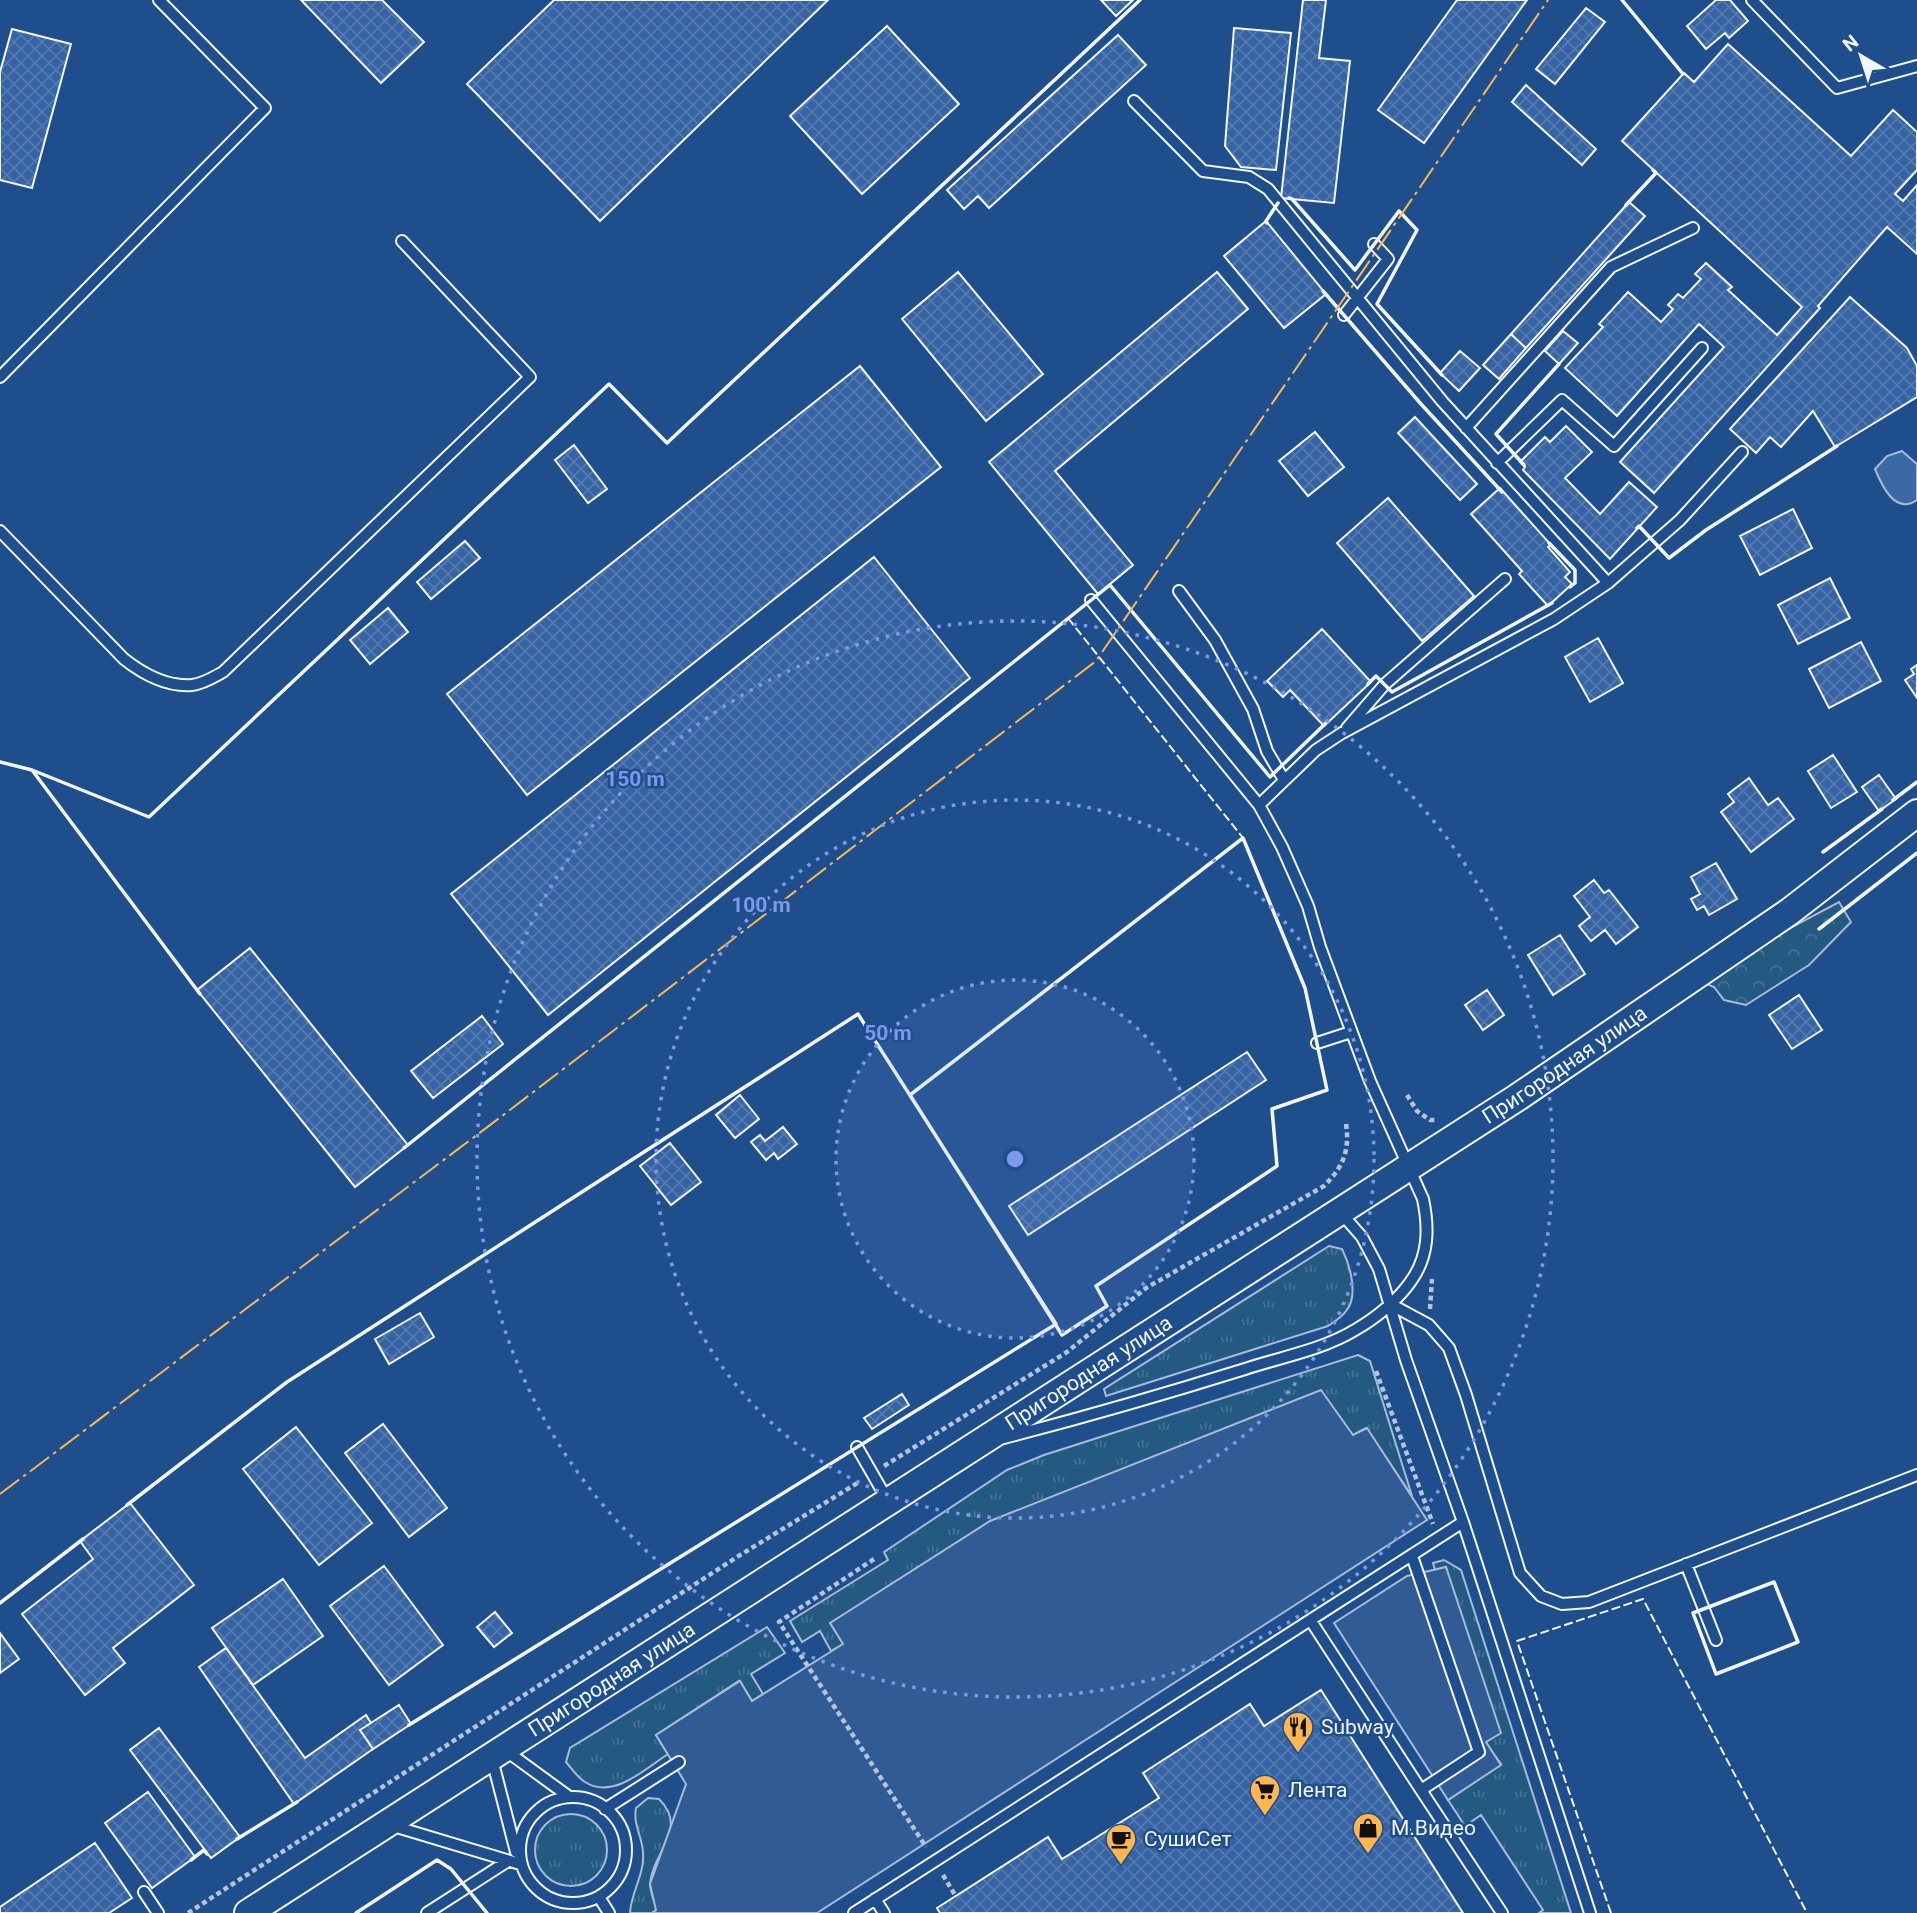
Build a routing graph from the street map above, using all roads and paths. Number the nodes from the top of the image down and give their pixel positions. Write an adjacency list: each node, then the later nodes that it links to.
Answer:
1 (159, 0): 11 (lane)
2 (1753, 0): 3 (lane)
3 (1917, 66)
4 (1134, 101): 8 (lane)
5 (1693, 228): 12 (lane)
6 (402, 241): 15 (lane)
7 (1374, 244): 8 (lane)
8 (1358, 299): 9 (lane); 12 (lane)
9 (1344, 315)
10 (1702, 348): 14 (lane)
11 (0, 377)
12 (1466, 428): 14 (lane)
13 (1742, 453): 17 (lane)
14 (1497, 463): 17 (lane)
15 (0, 531)
16 (1505, 579): 20 (lane)
17 (1608, 583): 20 (lane)
18 (1180, 592): 21 (lane)
19 (1091, 600): 22 (lane)
20 (1342, 733): 21 (lane)
21 (1284, 780): 22 (lane)
22 (1259, 805): 24 (lane)
23 (1917, 813): 27 (street, Пригородная улица)
24 (1352, 1032): 25 (lane); 27 (lane)
25 (1317, 1043)
26 (1346, 1124): 33 (path)
27 (1409, 1166): 28 (street, Пригородная улица); 29 (lane)
28 (1339, 1211): 29 (lane); 31 (street, Пригородная улица)
29 (1390, 1304): 31 (lane); 36 (lane); 40 (lane)
30 (1376, 1371): 37 (path)
31 (974, 1446): 35 (street, Пригородная улица)
32 (857, 1447): 33 (lane)
33 (872, 1473): 35 (lane); 56 (path)
34 (1917, 1475): 40 (lane)
35 (888, 1501): 43 (street, Пригородная улица)
36 (1463, 1522): 37 (lane); 63 (lane)
37 (1439, 1538): 38 (lane)
38 (1412, 1556): 41 (lane); 45 (lane)
39 (874, 1559): 49 (path)
40 (1686, 1564): 42 (lane)
41 (1311, 1621): 45 (lane); 49 (lane)
42 (1716, 1640)
43 (498, 1753): 46 (lane); 48 (street, Пригородная улица); 50 (lane)
44 (679, 1762): 47 (lane)
45 (1421, 1790): 62 (lane)
46 (568, 1796): 47 (lane); 50 (lane)
47 (606, 1810): 53 (lane)
48 (387, 1825): 50 (lane); 57 (street, Пригородная улица)
49 (935, 1861): 52 (path); 54 (lane)
50 (514, 1863): 53 (lane); 58 (lane)
51 (144, 1892): 55 (lane)
52 (956, 1895)
53 (599, 1897): 59 (lane)
54 (875, 1899): 60 (lane); 61 (lane)
55 (158, 1913)
56 (188, 1913)
57 (248, 1913)
58 (427, 1913)
59 (609, 1913)
60 (854, 1913)
61 (884, 1913)
62 (1502, 1913)
63 (1590, 1913)

